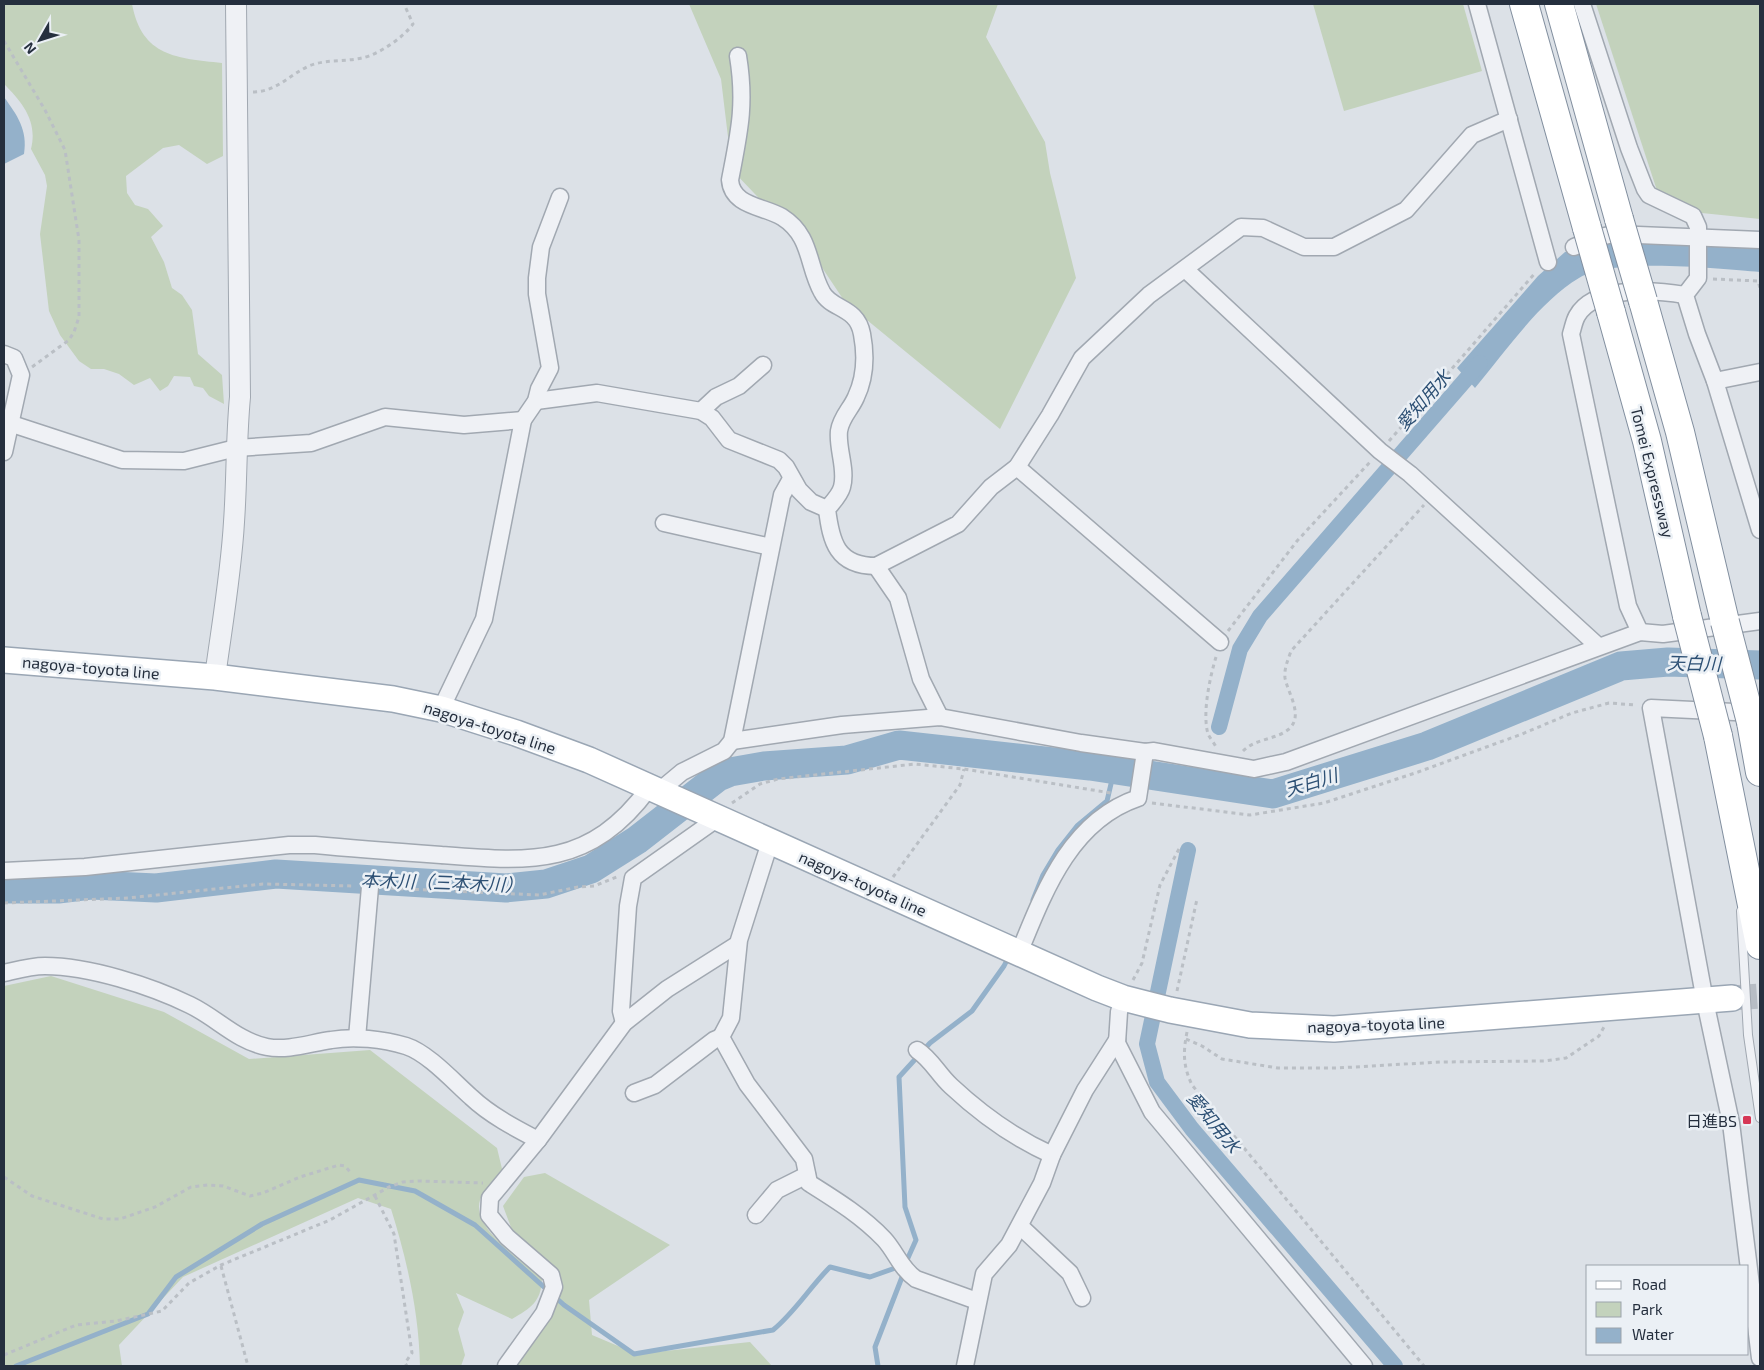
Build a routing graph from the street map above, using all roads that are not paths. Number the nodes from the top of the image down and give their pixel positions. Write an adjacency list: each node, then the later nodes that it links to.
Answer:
1 (236, 4): 23 (street)
2 (1477, 4): 7 (street)
3 (1524, 4): 9 (highway, Tomei Expressway)
4 (1559, 4): 40 (highway, bridge)
5 (1582, 4): 10 (street)
6 (738, 56): 27 (street)
7 (1509, 119): 12 (street); 13 (street)
8 (560, 197): 19 (street)
9 (1581, 237): 10 (street); 47 (highway, Tomei Expressway, bridge)
10 (1699, 237): 11 (street); 14 (street)
11 (1760, 240)
12 (1548, 262)
13 (1185, 269): 25 (street); 35 (street)
14 (1685, 295): 18 (street); 33 (street)
15 (4, 354): 22 (street)
16 (763, 365): 20 (street)
17 (1760, 372): 18 (street)
18 (1715, 381): 29 (street)
19 (536, 401): 20 (street); 21 (street)
20 (701, 411): 26 (street)
21 (523, 420): 23 (street); 38 (street)
22 (12, 424): 23 (street); 24 (street)
23 (236, 448): 37 (street)
24 (4, 452)
25 (1017, 467): 31 (street); 34 (street)
26 (792, 479): 27 (street); 30 (street)
27 (827, 509): 31 (street)
28 (664, 523): 30 (street)
29 (1760, 530)
30 (771, 548): 41 (street)
31 (876, 566): 39 (street)
32 (1760, 621): 33 (street)
33 (1640, 632): 35 (street)
34 (1220, 642)
35 (1598, 646): 42 (street)
36 (4, 660): 37 (main road, nagoya-toyota line)
37 (214, 677): 38 (main road, nagoya-toyota line)
38 (441, 709): 45 (main road, nagoya-toyota line)
39 (940, 717): 41 (street); 42 (street)
40 (1756, 718): 43 (lane); 44 (highway); 59 (street)
41 (732, 741): 45 (street)
42 (1145, 752): 55 (street)
43 (1760, 756)
44 (1760, 772)
45 (658, 792): 46 (main road, nagoya-toyota line); 49 (street)
46 (711, 816): 48 (main road, nagoya-toyota line); 60 (street)
47 (1735, 816): 50 (lane); 54 (highway, Tomei Expressway)
48 (770, 842): 53 (street); 55 (main road, nagoya-toyota line)
49 (4, 870)
50 (1739, 886)
51 (370, 887): 62 (street)
52 (1740, 906): 66 (lane)
53 (738, 944): 60 (street); 61 (street)
54 (1760, 945)
55 (1019, 953): 58 (main road, nagoya-toyota line)
56 (4, 973): 62 (street)
57 (1732, 998): 59 (main road, nagoya-toyota line)
58 (1128, 999): 59 (main road, nagoya-toyota line); 63 (street)
59 (1705, 1001): 72 (street)
60 (624, 1023): 67 (street)
61 (722, 1037): 65 (street); 69 (street)
62 (357, 1038): 67 (street)
63 (1117, 1043): 68 (street); 78 (street)
64 (917, 1050): 68 (street)
65 (634, 1093)
66 (1760, 1118)
67 (538, 1140): 76 (street)
68 (1052, 1155): 71 (street)
69 (807, 1175): 70 (street); 74 (street)
70 (756, 1215)
71 (1020, 1226): 73 (street); 74 (street)
72 (1756, 1289): 75 (street)
73 (1082, 1298)
74 (977, 1301): 77 (street)
75 (1760, 1358)
76 (506, 1366)
77 (965, 1366)
78 (1364, 1366)

